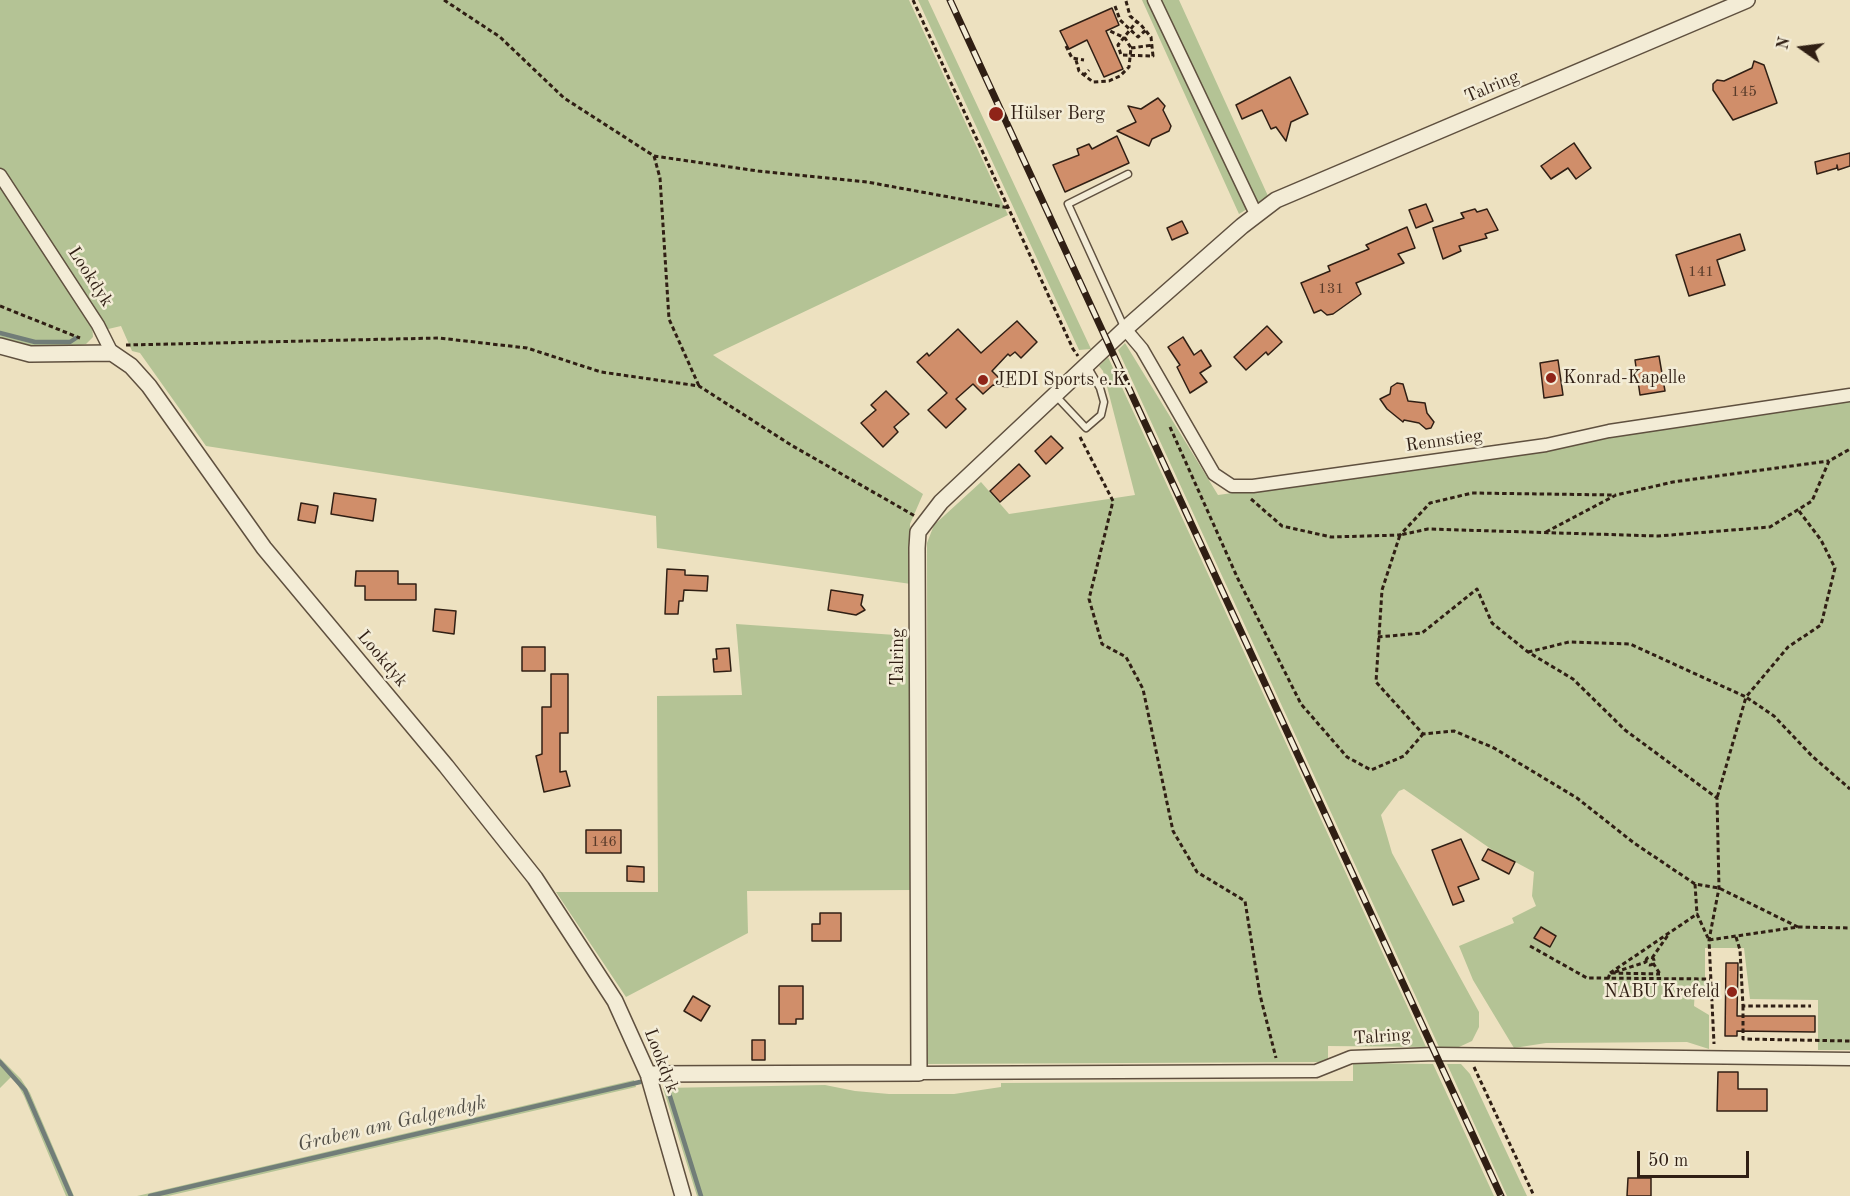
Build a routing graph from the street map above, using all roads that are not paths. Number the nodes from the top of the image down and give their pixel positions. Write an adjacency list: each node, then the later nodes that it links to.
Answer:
1 (1154, 0): 5 (street)
2 (1747, 0): 5 (street, Talring)
3 (1128, 174): 6 (lane)
4 (0, 176): 8 (street, Lookdyk)
5 (1256, 214): 6 (street, Talring)
6 (1125, 329): 9 (street, Talring); 10 (street, Rennstieg)
7 (0, 346): 8 (street)
8 (111, 352): 14 (street, Lookdyk)
9 (1087, 366): 11 (street, Talring); 11 (lane)
10 (1850, 395)
11 (1055, 396): 13 (street, Talring)
12 (1850, 1059): 13 (street, Talring)
13 (919, 1073): 14 (street, Talring)
14 (648, 1074): 15 (street, Lookdyk)
15 (682, 1196)

